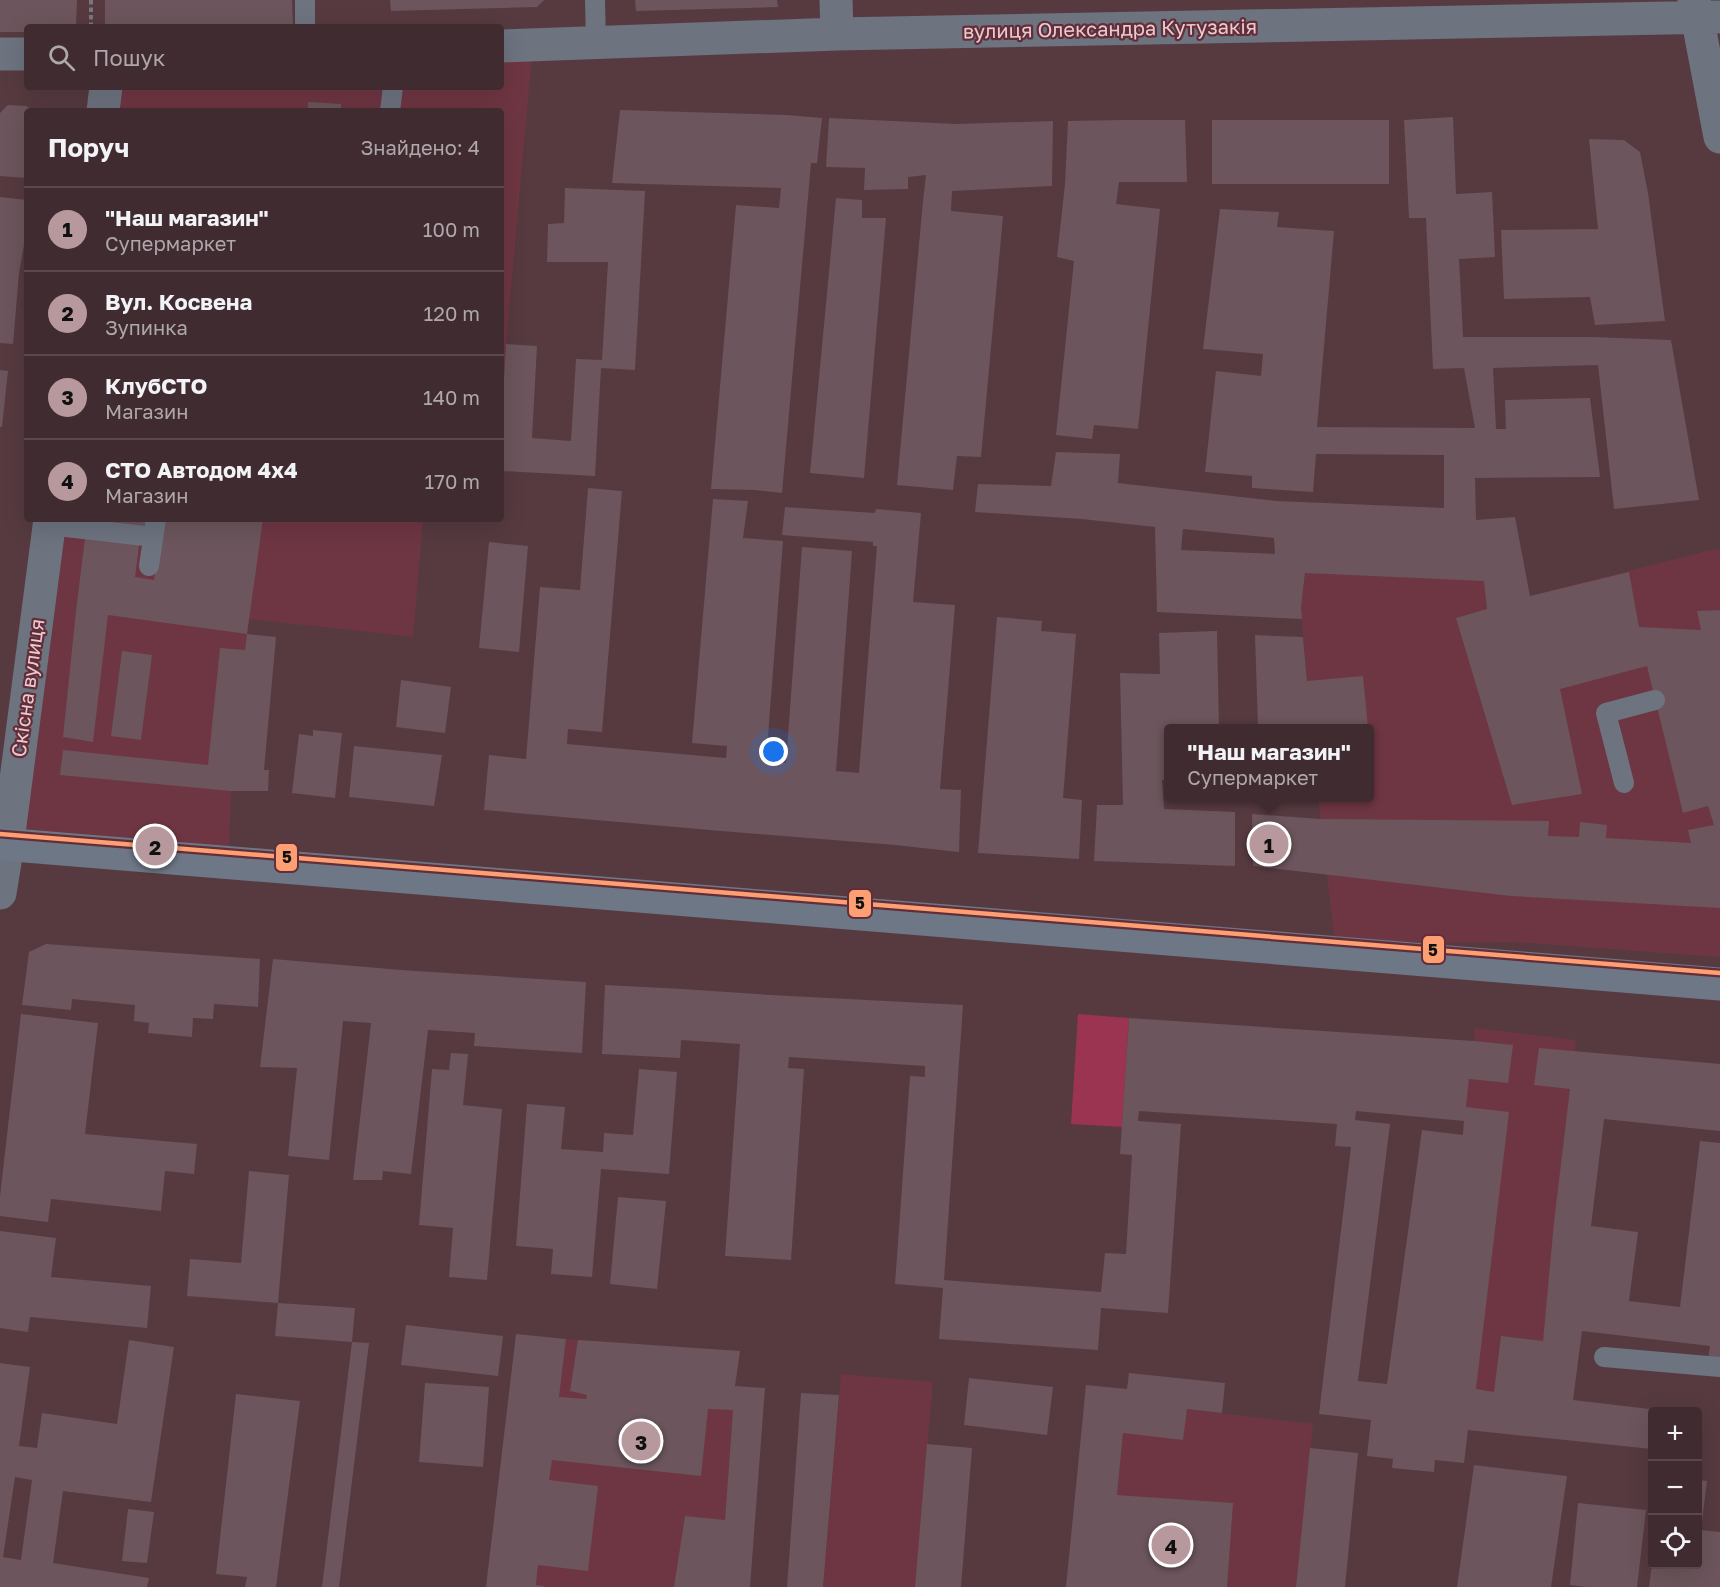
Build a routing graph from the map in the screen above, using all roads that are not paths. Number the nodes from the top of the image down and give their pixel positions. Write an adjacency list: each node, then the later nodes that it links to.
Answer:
1 (305, 0): 5 (lane)
2 (596, 0): 7 (lane)
3 (836, 0): 6 (street)
4 (1704, 12): 6 (street, вулиця Олександра Кутузакія); 15 (street)
5 (306, 24)
6 (837, 34): 7 (street, вулиця Олександра Кутузакія)
7 (596, 43): 8 (street, вулиця Олександра Кутузакія)
8 (504, 46)
9 (0, 54): 10 (street)
10 (24, 54)
11 (106, 90): 13 (street)
12 (393, 90): 14 (lane)
13 (103, 108)
14 (390, 108)
15 (1720, 137)
16 (50, 522): 17 (lane); 21 (street, Cкісна вулиця)
17 (154, 528): 18 (lane)
18 (149, 566)
19 (1655, 700): 20 (lane)
20 (1624, 783)
21 (4, 844): 22 (street, Cкісна вулиця); 23 (main road)
22 (0, 893)
23 (1720, 984)
24 (1604, 1357): 25 (lane)
25 (1720, 1367)

